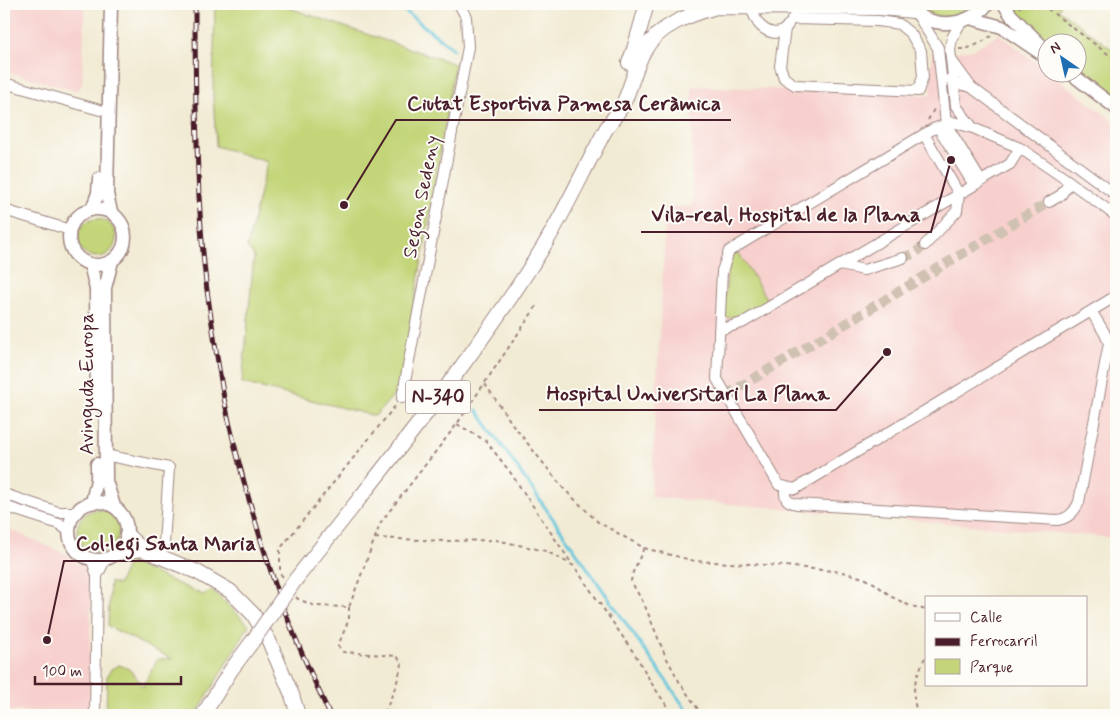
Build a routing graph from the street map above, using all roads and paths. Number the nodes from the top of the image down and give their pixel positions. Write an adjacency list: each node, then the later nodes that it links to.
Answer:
1 (102, 4): 31 (main road)
2 (111, 4): 45 (main road)
3 (459, 4): 57 (street, Segon Sedeny)
4 (647, 4): 35 (highway, N-340)
5 (688, 4): 11 (highway)
6 (988, 4): 16 (main road)
7 (1004, 4): 15 (main road)
8 (1030, 4): 15 (path)
9 (1041, 4): 24 (path)
10 (852, 6): 13 (highway); 14 (highway)
11 (716, 7): 12 (highway); 35 (highway)
12 (751, 8): 14 (highway); 18 (street)
13 (912, 10): 16 (main road); 20 (street)
14 (796, 14): 18 (street); 18 (street)
15 (1011, 16): 19 (main road)
16 (965, 20): 17 (main road); 21 (street)
17 (1002, 27): 21 (path); 22 (main road)
18 (786, 29)
19 (1038, 42)
20 (938, 48): 27 (street); 33 (street)
21 (950, 49): 23 (street)
22 (1038, 51)
23 (951, 60): 27 (street); 28 (street)
24 (1116, 60)
25 (1081, 82): 30 (main road)
26 (4, 83): 31 (street)
27 (954, 83): 28 (street); 34 (street)
28 (971, 87): 41 (street)
29 (935, 107): 32 (path)
30 (1116, 108)
31 (100, 110): 43 (main road)
32 (927, 121)
33 (942, 126): 34 (street); 36 (street); 39 (street)
34 (973, 128): 37 (street)
35 (606, 130): 78 (highway, N-340, bridge)
36 (924, 134): 40 (street); 55 (street)
37 (1020, 148): 38 (street); 39 (street)
38 (1070, 182): 42 (street); 46 (street)
39 (978, 183): 40 (street)
40 (959, 194): 48 (street); 52 (street)
41 (1116, 195)
42 (1049, 202)
43 (92, 209): 45 (main road); 47 (main road)
44 (4, 210): 47 (street)
45 (111, 212): 50 (main road)
46 (1116, 216)
47 (70, 230): 51 (main road)
48 (925, 245)
49 (903, 258): 52 (street)
50 (112, 262): 51 (main road); 59 (main road, Avinguda Europa)
51 (90, 264): 62 (main road, Avinguda Europa)
52 (840, 265): 55 (street)
53 (1116, 296): 54 (street)
54 (1091, 311): 60 (street); 60 (street)
55 (719, 330): 60 (street)
56 (484, 383): 69 (path)
57 (402, 398)
58 (457, 424): 74 (path)
59 (106, 455): 64 (main road, Avinguda Europa); 72 (street)
60 (785, 487)
61 (4, 494): 65 (street)
62 (92, 502): 64 (main road); 65 (main road)
63 (4, 506): 66 (street)
64 (114, 506): 67 (main road)
65 (76, 512): 66 (main road)
66 (69, 531): 73 (main road)
67 (128, 535): 70 (highway); 71 (main road)
68 (375, 538): 74 (path)
69 (644, 548): 77 (path); 86 (path)
70 (142, 549): 71 (highway); 72 (highway)
71 (111, 556): 73 (main road); 75 (street)
72 (159, 556): 83 (highway)
73 (92, 560): 75 (street)
74 (574, 566): 85 (path)
75 (97, 576): 80 (street)
76 (349, 607): 84 (path)
77 (925, 610)
78 (252, 642): 81 (highway, N-340); 82 (highway, N-340)
79 (925, 657): 87 (path)
80 (95, 715)
81 (203, 715)
82 (211, 715)
83 (298, 715)
84 (384, 715)
85 (673, 715)
86 (702, 715)
87 (918, 715)

